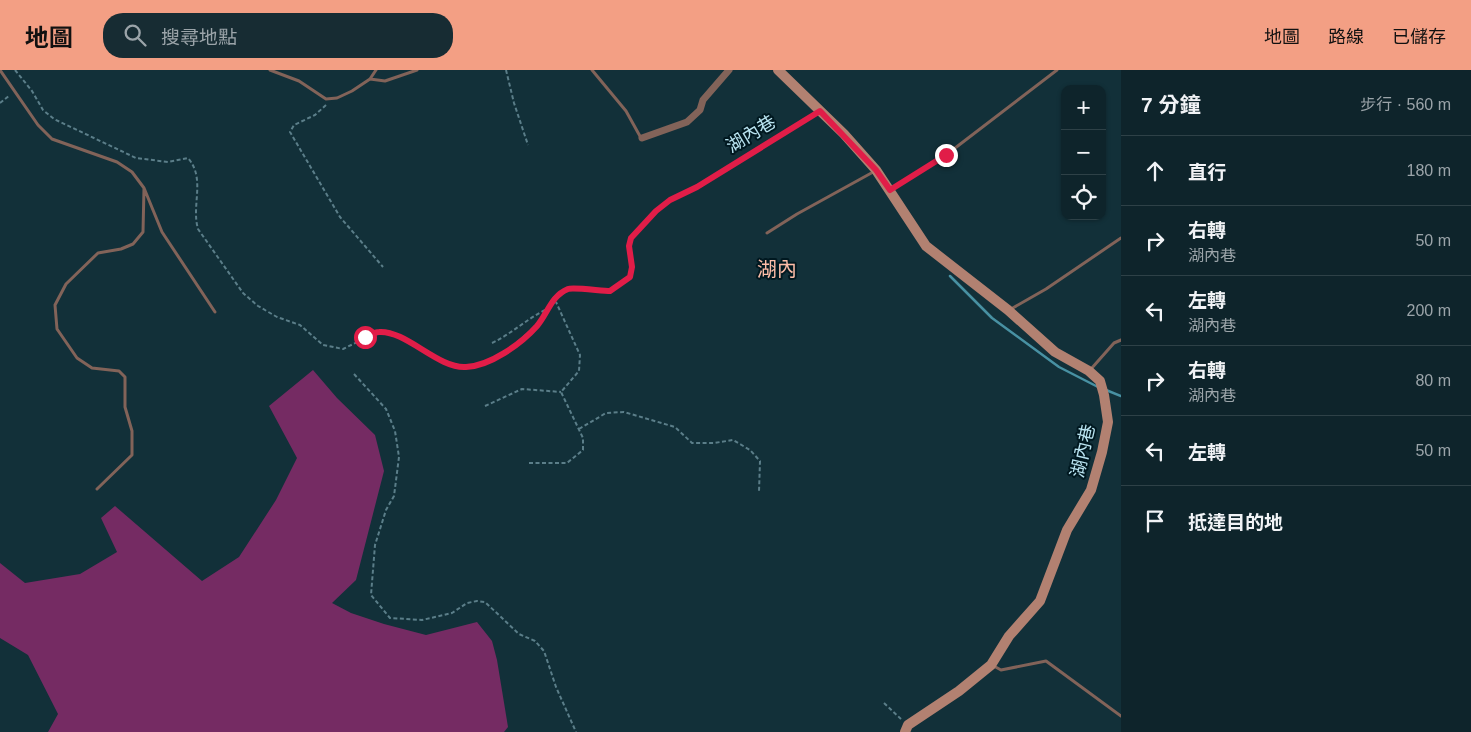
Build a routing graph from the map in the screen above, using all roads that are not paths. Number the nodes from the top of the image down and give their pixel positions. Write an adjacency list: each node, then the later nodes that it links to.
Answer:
1 (0, 70): 13 (lane)
2 (270, 70): 9 (lane)
3 (376, 70): 9 (lane)
4 (417, 70): 9 (lane)
5 (592, 70): 11 (lane)
6 (730, 70): 11 (street)
7 (778, 70): 10 (street, 湖內巷)
8 (1057, 70): 14 (lane)
9 (370, 79)
10 (820, 111): 12 (street, 湖內巷); 17 (lane, 湖內巷)
11 (642, 138)
12 (876, 170): 14 (street, 湖內巷); 15 (lane)
13 (144, 188): 19 (lane); 22 (lane)
14 (890, 190): 18 (street, 湖內巷)
15 (767, 233)
16 (1121, 238): 18 (lane)
17 (554, 298)
18 (1008, 310): 21 (street, 湖內巷)
19 (215, 312)
20 (1121, 340): 21 (lane)
21 (1089, 371): 23 (street, 湖內巷)
22 (97, 489)
23 (991, 665): 24 (lane); 25 (street, 湖內巷)
24 (1121, 716)
25 (906, 729)

